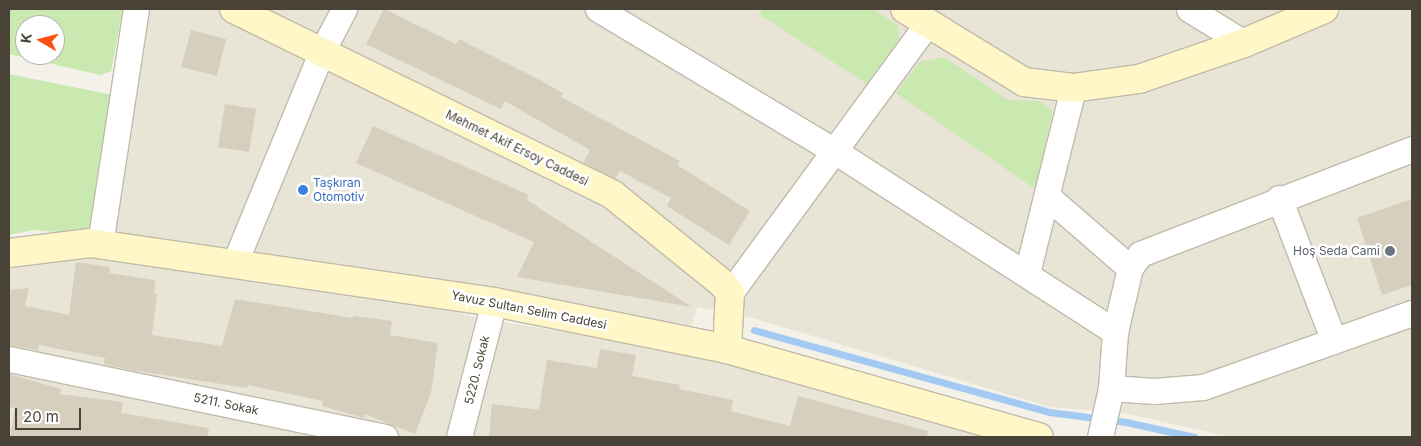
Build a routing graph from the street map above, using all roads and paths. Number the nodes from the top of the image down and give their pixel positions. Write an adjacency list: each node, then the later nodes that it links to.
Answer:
1 (136, 9): 16 (street)
2 (234, 9): 10 (street, Mehmet Akif Ersoy Caddesi)
3 (344, 9): 10 (street)
4 (598, 9): 13 (street)
5 (905, 9): 8 (street)
6 (1189, 9): 9 (street)
7 (1324, 9): 9 (street)
8 (927, 24): 11 (street); 13 (street)
9 (1244, 43): 11 (street)
10 (321, 53): 18 (street); 21 (street, Mehmet Akif Ersoy Caddesi)
11 (1074, 88): 14 (street)
12 (1412, 148): 15 (street)
13 (833, 150): 20 (street); 21 (street)
14 (1048, 198): 19 (street); 20 (street)
15 (1279, 198): 19 (street); 25 (street)
16 (100, 244): 17 (street, Yavuz Sultan Selim Caddesi); 18 (street, Yavuz Sultan Selim Caddesi)
17 (9, 253)
18 (235, 262): 22 (street, Yavuz Sultan Selim Caddesi)
19 (1130, 268): 24 (street)
20 (1027, 273): 24 (street)
21 (730, 293): 26 (street)
22 (494, 302): 26 (street, Yavuz Sultan Selim Caddesi); 31 (street, 5220. Sokak)
23 (1412, 313): 25 (street)
24 (1116, 332): 28 (street)
25 (1334, 341): 28 (street)
26 (727, 349): 32 (street, Yavuz Sultan Selim Caddesi)
27 (9, 359): 30 (street, 5211. Sokak)
28 (1109, 396): 29 (street)
29 (1100, 435)
30 (385, 437)
31 (459, 437)
32 (1039, 437)

